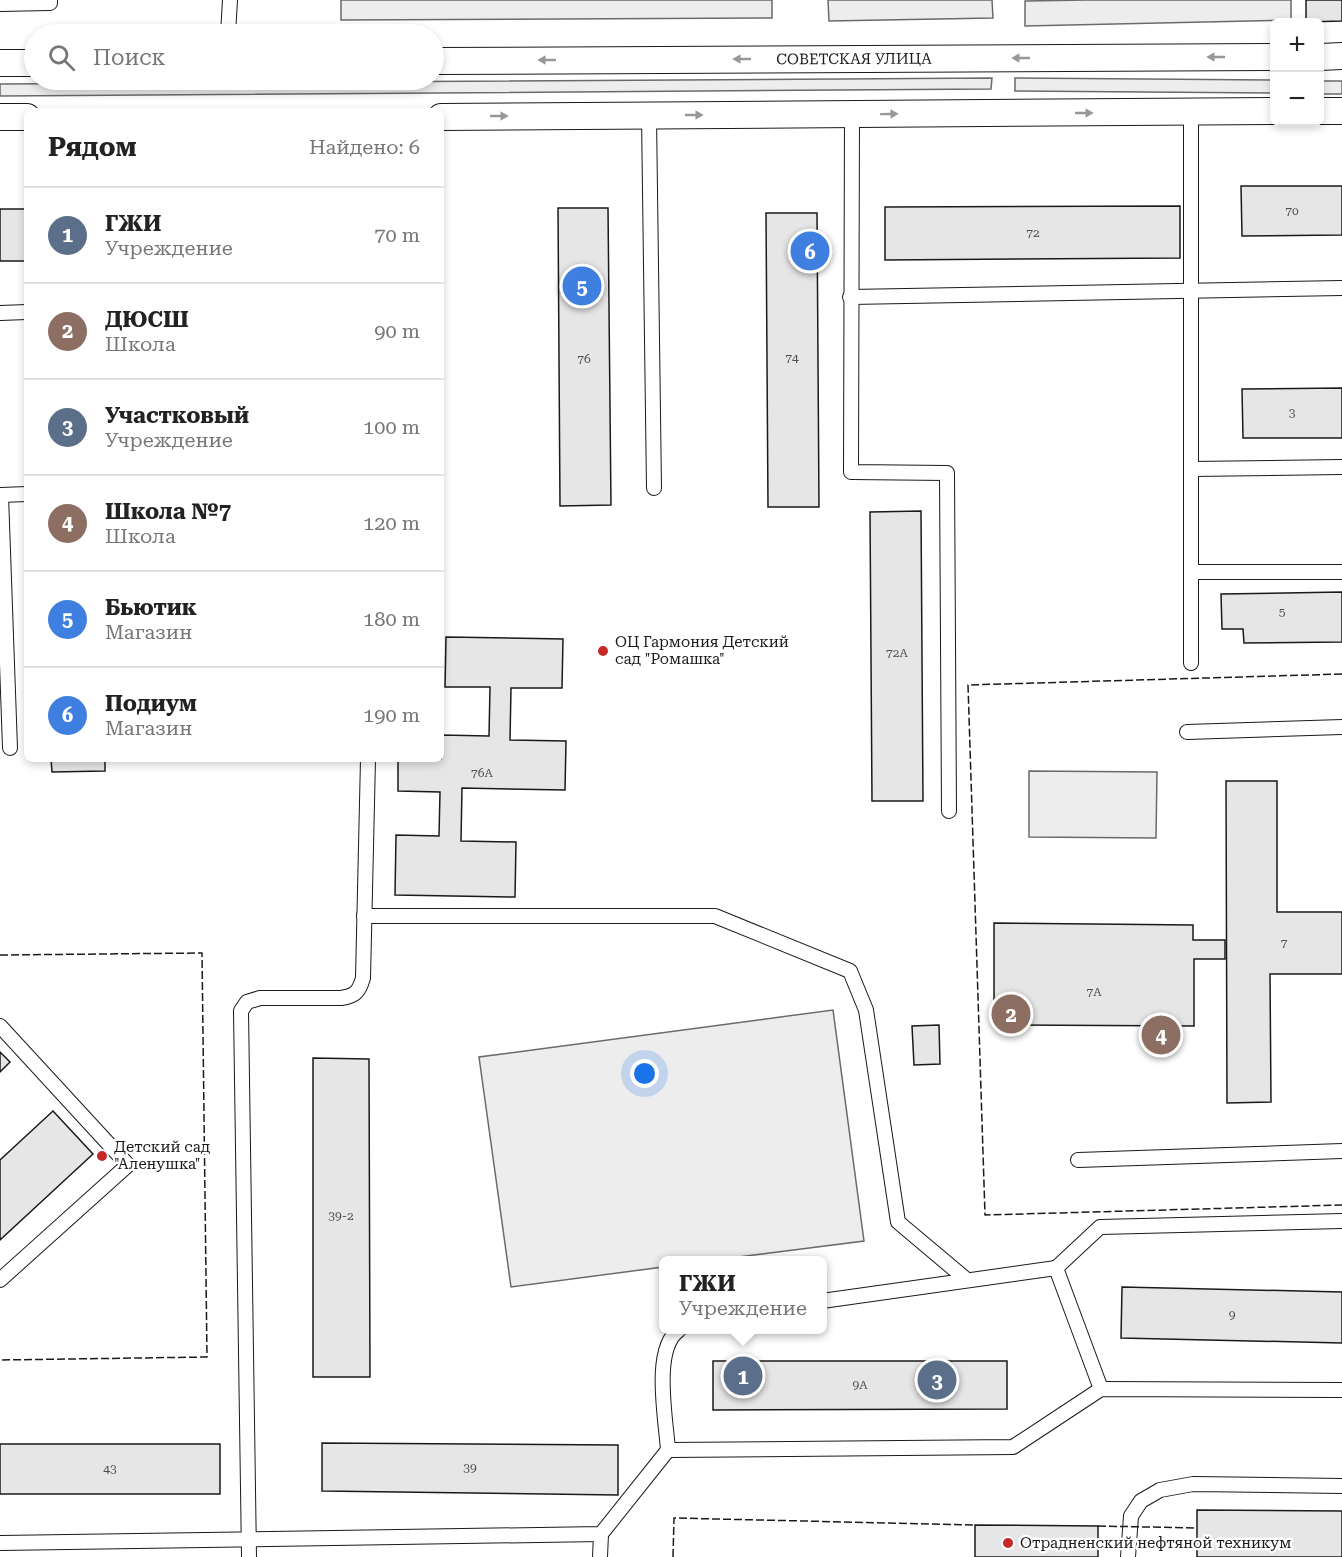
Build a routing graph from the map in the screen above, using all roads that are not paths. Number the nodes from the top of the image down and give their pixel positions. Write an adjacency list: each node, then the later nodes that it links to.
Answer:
1 (50, 0): 3 (lane)
2 (230, 0): 4 (lane)
3 (0, 4)
4 (229, 24)
5 (1270, 57): 8 (street, СОВЕТСКАЯ УЛИЦА, one-way to 8)
6 (1324, 57): 7 (street)
7 (1342, 57)
8 (444, 61)
9 (0, 63): 10 (street)
10 (24, 63)
11 (1270, 111): 14 (street)
12 (1324, 111): 13 (street)
13 (1342, 111)
14 (1191, 112): 15 (street, one-way to 14); 21 (lane)
15 (852, 115): 16 (street, one-way to 15); 22 (lane)
16 (649, 116): 19 (street, one-way to 16); 27 (lane)
17 (0, 117): 18 (street)
18 (24, 117)
19 (444, 117)
20 (1342, 288): 21 (lane)
21 (1191, 291): 22 (lane); 26 (lane)
22 (850, 297): 37 (lane)
23 (24, 312): 24 (lane)
24 (0, 313)
25 (1342, 467): 26 (lane)
26 (1191, 469): 30 (lane)
27 (654, 488)
28 (24, 494): 29 (lane)
29 (1, 538): 35 (lane)
30 (1191, 572): 31 (lane); 32 (lane)
31 (1342, 572)
32 (1191, 663)
33 (1342, 727): 34 (lane)
34 (1187, 732)
35 (10, 748)
36 (368, 762): 38 (lane)
37 (949, 810)
38 (364, 916): 45 (lane); 53 (lane)
39 (0, 1026): 44 (lane)
40 (1342, 1151): 41 (lane)
41 (1078, 1160)
42 (1342, 1221): 43 (lane)
43 (1056, 1268): 45 (lane); 48 (lane)
44 (0, 1280)
45 (967, 1280): 46 (lane)
46 (827, 1300)
47 (675, 1334): 50 (lane)
48 (1101, 1389): 49 (lane); 50 (lane)
49 (1342, 1390)
50 (668, 1450): 52 (lane)
51 (1342, 1486): 57 (lane)
52 (601, 1534): 53 (lane); 56 (lane)
53 (249, 1538): 54 (lane); 55 (lane)
54 (0, 1543)
55 (249, 1557)
56 (600, 1557)
57 (1128, 1557)

